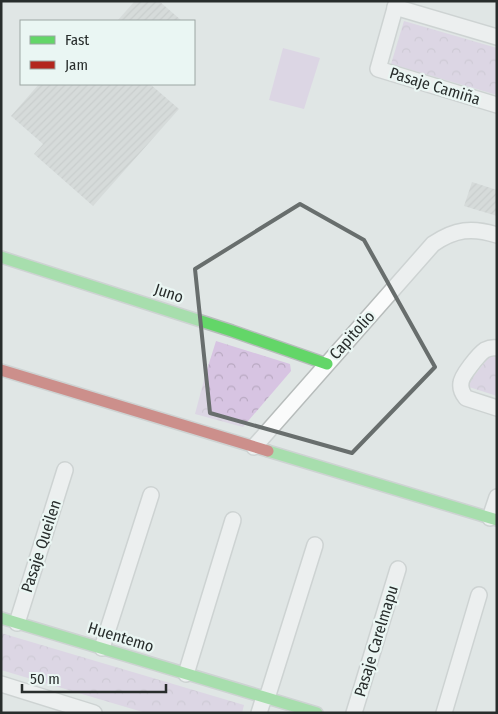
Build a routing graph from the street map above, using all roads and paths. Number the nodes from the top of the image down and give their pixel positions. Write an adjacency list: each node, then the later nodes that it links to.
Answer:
1 (396, 4): 2 (street, Pasaje Camiña); 3 (street, Pasaje Camiña)
2 (497, 37)
3 (497, 105)
4 (497, 235): 7 (street, Capitolio)
5 (1, 257): 7 (street, Juno)
6 (497, 348): 9 (street)
7 (327, 364): 10 (street, Capitolio)
8 (1, 370): 10 (street)
9 (497, 408)
10 (254, 447): 14 (street)
11 (65, 470): 20 (street, Pasaje Queilen)
12 (151, 495): 21 (street)
13 (497, 497): 14 (street)
14 (493, 519)
15 (233, 520): 22 (street)
16 (315, 545): 24 (street)
17 (398, 569): 28 (street, Pasaje Carelmapu)
18 (479, 595): 29 (street)
19 (1, 618): 20 (street, Huentemo)
20 (17, 623): 21 (street, Huentemo)
21 (102, 648): 22 (street, Huentemo)
22 (186, 674): 24 (street, Huentemo)
23 (1, 684): 25 (street)
24 (265, 697): 26 (street); 27 (street, Huentemo)
25 (94, 713)
26 (259, 713)
27 (317, 713)
28 (354, 713)
29 (444, 713)

